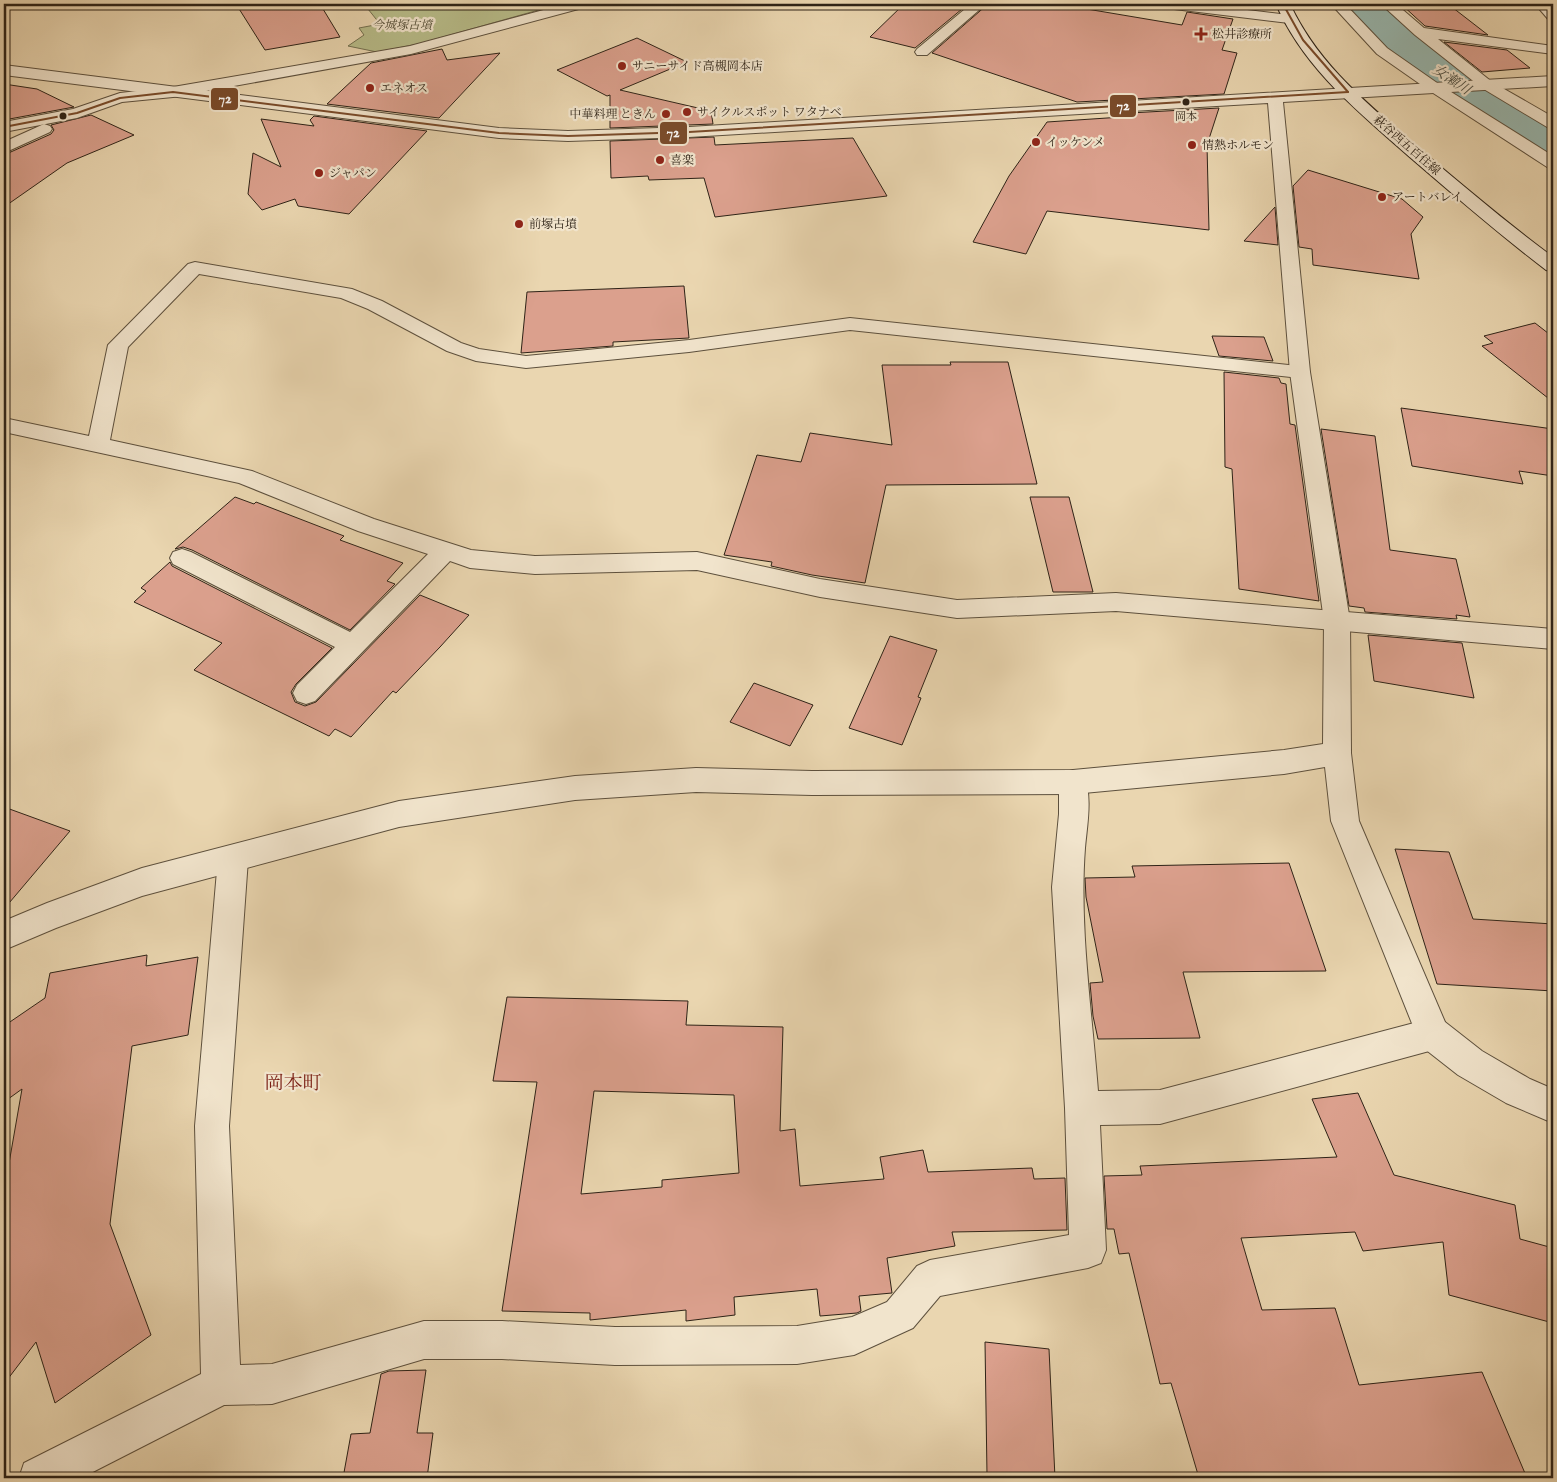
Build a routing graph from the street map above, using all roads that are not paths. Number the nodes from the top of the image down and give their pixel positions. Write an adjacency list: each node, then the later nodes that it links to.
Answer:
1 (581, 4): 20 (street)
2 (980, 4): 15 (street)
3 (1166, 4): 9 (street)
4 (1283, 4): 9 (street, 萩谷西五百住線)
5 (1338, 4): 10 (street)
6 (1388, 4): 13 (street)
7 (1542, 4): 8 (street)
8 (1553, 16)
9 (1289, 19): 21 (street, 萩谷西五百住線)
10 (1359, 26): 11 (street); 19 (street)
11 (1376, 28)
12 (1394, 30): 13 (street)
13 (1416, 32): 14 (street); 18 (street)
14 (1553, 50)
15 (922, 52)
16 (4, 70): 20 (street)
17 (1553, 81): 18 (street)
18 (1482, 85): 19 (street); 24 (street)
19 (1439, 88): 21 (street); 27 (street)
20 (173, 92): 22 (street); 23 (street)
21 (1348, 92): 22 (street); 28 (street, 萩谷西五百住線)
22 (1275, 97): 29 (street)
23 (76, 113): 25 (street); 26 (street)
24 (1553, 124)
25 (4, 127)
26 (4, 148)
27 (1553, 163)
28 (1553, 266)
29 (1300, 372): 31 (street); 34 (street)
30 (4, 425): 31 (street)
31 (98, 445): 32 (street)
32 (446, 551): 34 (street); 36 (street)
33 (182, 558): 36 (street)
34 (1337, 621): 35 (street); 38 (street)
35 (1553, 639)
36 (353, 645): 37 (street)
37 (306, 693)
38 (1337, 754): 39 (street); 42 (street)
39 (1073, 782): 40 (street); 44 (street)
40 (233, 859): 41 (street); 45 (street)
41 (4, 936)
42 (1433, 1034): 43 (street); 44 (street)
43 (1553, 1106)
44 (1082, 1108): 45 (street)
45 (221, 1385): 46 (street)
46 (39, 1478)

